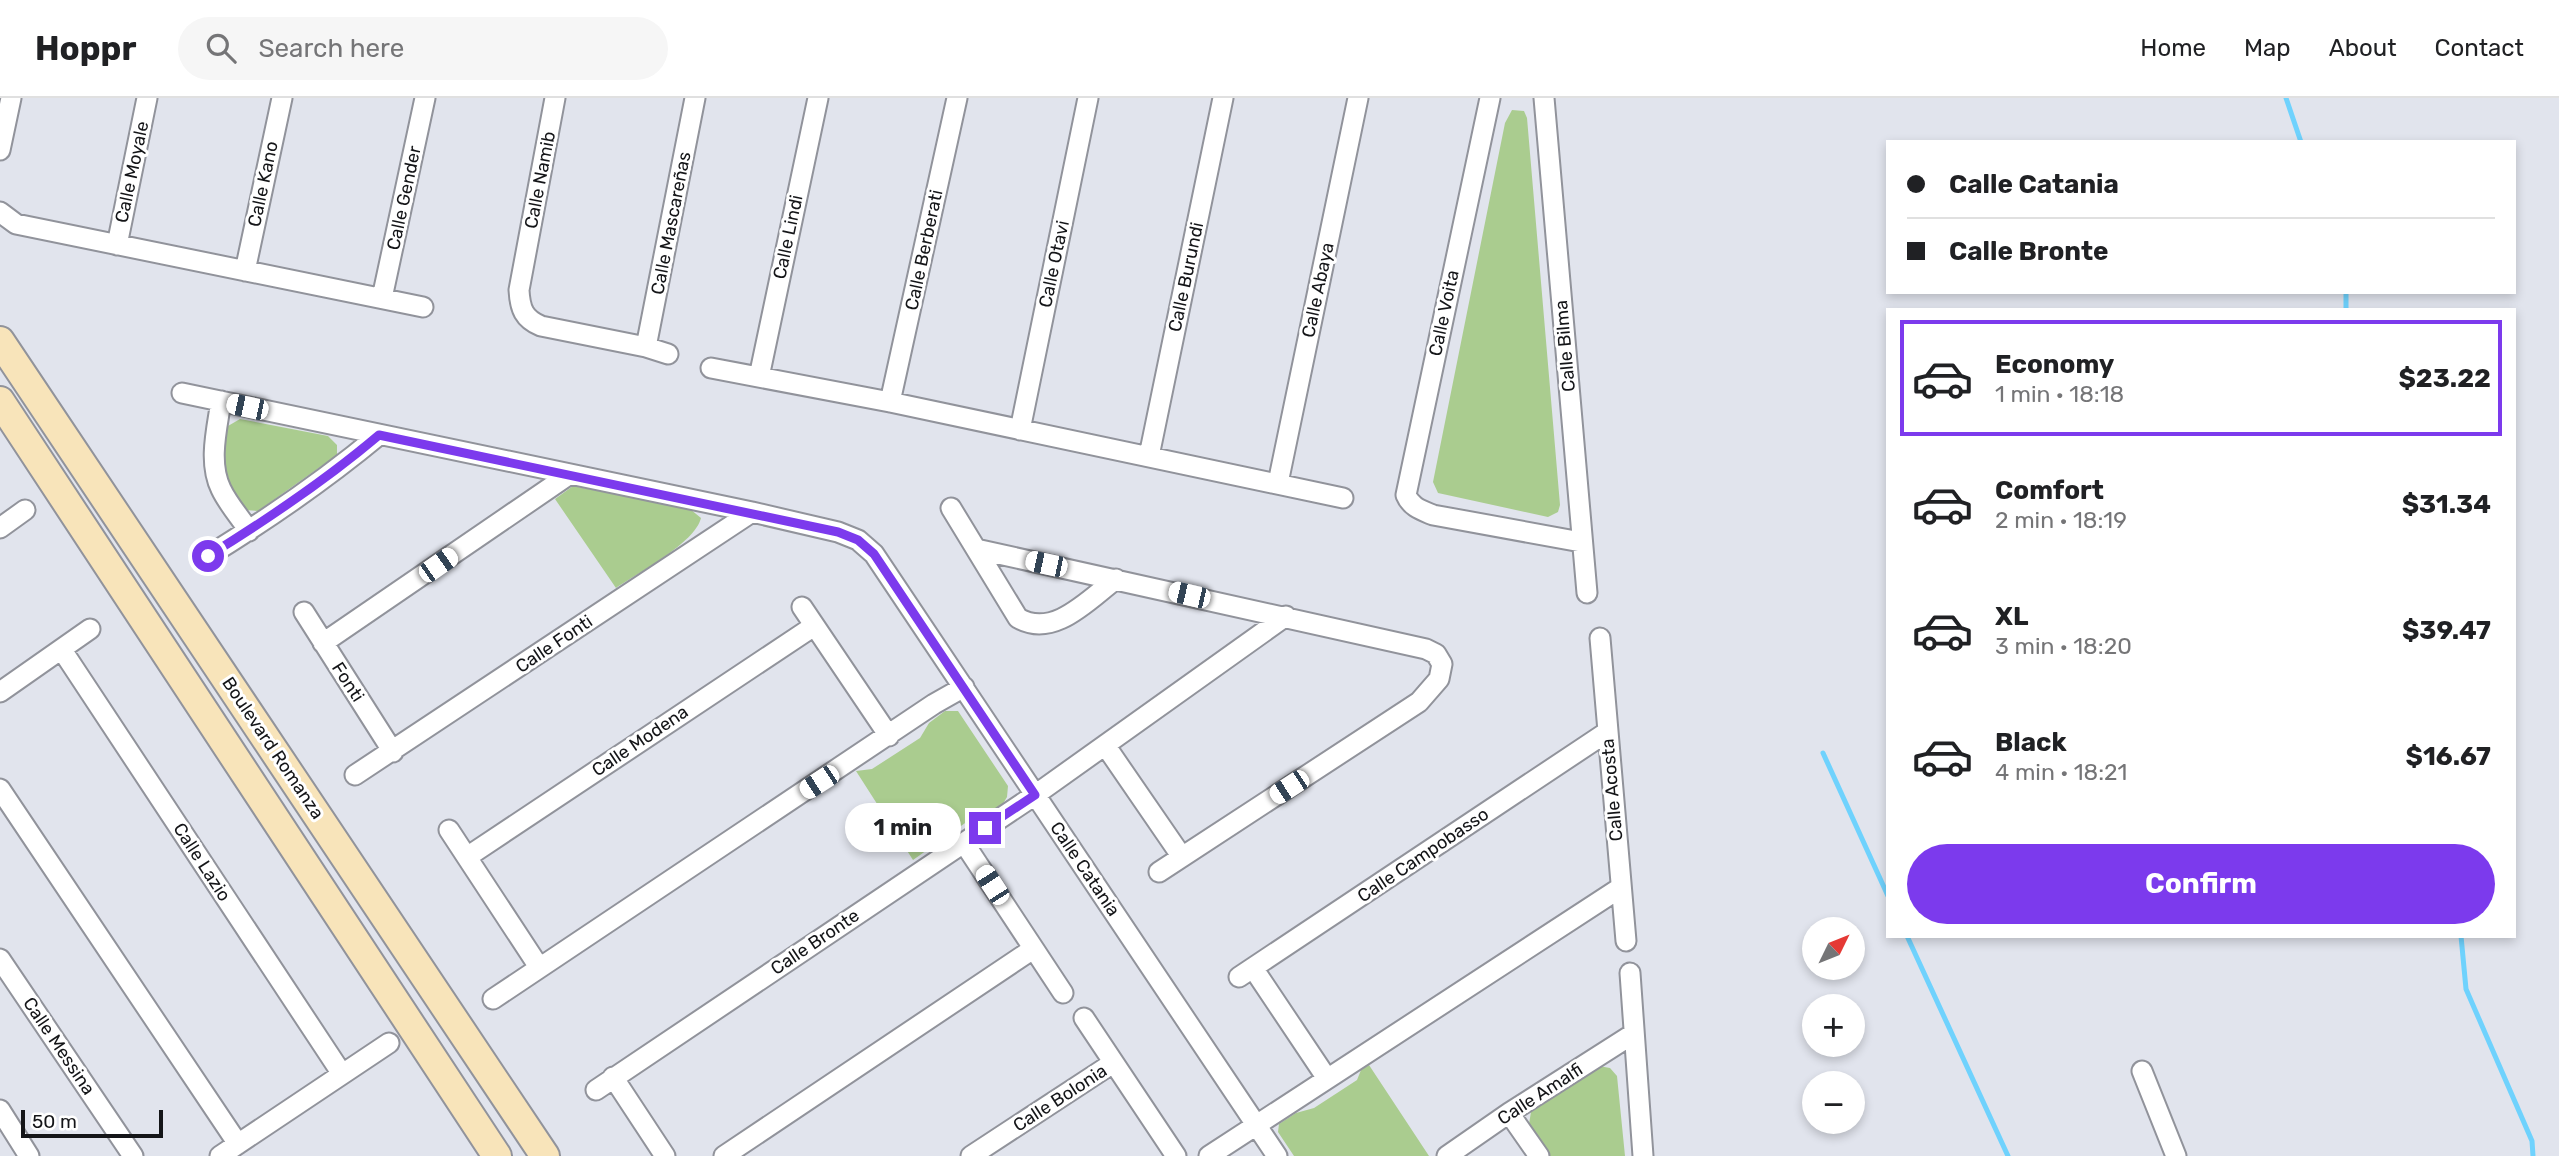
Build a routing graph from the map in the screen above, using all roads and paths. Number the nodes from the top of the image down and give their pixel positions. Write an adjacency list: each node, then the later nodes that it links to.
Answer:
1 (10, 98): 14 (street)
2 (147, 98): 16 (street, Calle Moyale)
3 (282, 98): 17 (street, Calle Kano)
4 (425, 98): 18 (street, Calle Gender)
5 (555, 98): 21 (street, Calle Namib)
6 (695, 98): 21 (street, Calle Mascareñas)
7 (818, 98): 24 (street, Calle Lindi)
8 (957, 98): 28 (street, Calle Berberati)
9 (1088, 98): 29 (street, Calle Otavi)
10 (1223, 98): 31 (street, Calle Burundi)
11 (1358, 98): 33 (street, Calle Abaya)
12 (1490, 98): 40 (street, Calle Voita)
13 (1544, 98): 40 (street, Calle Bilma)
14 (0, 150)
15 (0, 212): 16 (street)
16 (117, 245): 17 (street)
17 (245, 271): 18 (street)
18 (382, 298): 19 (street)
19 (423, 307)
20 (0, 341): 93 (main road, Boulevard Romanza)
21 (646, 347): 22 (street, Calle Namib)
22 (668, 354)
23 (711, 368): 24 (street)
24 (759, 376): 28 (street)
25 (182, 393): 27 (street, Calle Catania)
26 (0, 401): 92 (main road, Boulevard Romanza)
27 (221, 401): 30 (street, Calle Catania); 39 (street)
28 (890, 402): 29 (street)
29 (1020, 430): 31 (street)
30 (379, 435): 32 (street, Calle Catania); 39 (street)
31 (1149, 456): 33 (street)
32 (570, 474): 37 (street, Calle Catania); 51 (street)
33 (1278, 483): 34 (street)
34 (1343, 498)
35 (951, 508): 41 (street)
36 (25, 510): 38 (street)
37 (752, 512): 53 (street, Calle Catania); 58 (street, Calle Fonti)
38 (0, 528)
39 (249, 531): 42 (street)
40 (1581, 542): 44 (street, Calle Bilma)
41 (975, 548): 43 (street); 43 (street)
42 (208, 556)
43 (1116, 579): 47 (street)
44 (1587, 593)
45 (803, 607): 48 (street)
46 (304, 612): 51 (street, Fonti)
47 (1286, 616): 57 (street, Calle Bronte); 65 (street)
48 (814, 626): 56 (street); 64 (street, Calle Modena)
49 (90, 629): 52 (street)
50 (1600, 638): 55 (street, Calle Acosta)
51 (323, 643): 58 (street, Fonti)
52 (62, 650): 54 (street); 81 (street, Calle Lazio)
53 (964, 687): 56 (street); 61 (street, Calle Catania)
54 (0, 692)
55 (1607, 732): 67 (street, Calle Acosta); 83 (street, Calle Campobasso)
56 (889, 736): 71 (street)
57 (1105, 746): 61 (street, Calle Bronte); 65 (street)
58 (393, 752): 59 (street, Calle Fonti)
59 (355, 775)
60 (0, 789): 88 (street)
61 (1035, 795): 63 (street, Calle Bronte); 87 (street, Calle Catania)
62 (449, 830): 64 (street)
63 (964, 843): 69 (street); 82 (street, Calle Bronte)
64 (467, 857): 71 (street)
65 (1182, 857): 66 (street)
66 (1159, 872)
67 (1620, 888): 68 (street, Calle Acosta); 83 (street)
68 (1626, 942)
69 (1034, 949): 74 (street); 95 (street)
70 (0, 959): 73 (street, Calle Messina)
71 (539, 967): 75 (street)
72 (1630, 973): 77 (street)
73 (10, 989): 90 (street, Calle Messina)
74 (1063, 993)
75 (493, 999)
76 (1084, 1018): 79 (street)
77 (1633, 1034): 86 (street, Calle Amalfi); 102 (street)
78 (389, 1043): 81 (street)
79 (1113, 1063): 96 (street, Calle Bolonia); 97 (street)
80 (2142, 1071): 103 (street)
81 (342, 1074): 88 (street)
82 (613, 1077): 84 (street, Calle Bronte); 94 (street)
83 (1326, 1077): 87 (street)
84 (596, 1090)
85 (0, 1110): 89 (street)
86 (1508, 1113): 100 (street, Calle Amalfi); 101 (street)
87 (1256, 1126): 98 (street); 99 (street, Calle Catania)
88 (238, 1144): 91 (street)
89 (29, 1156)
90 (133, 1156)
91 (220, 1156)
92 (496, 1156)
93 (545, 1156)
94 (664, 1156)
95 (724, 1156)
96 (971, 1156)
97 (1176, 1156)
98 (1209, 1156)
99 (1277, 1156)
100 (1447, 1156)
101 (1539, 1156)
102 (1643, 1156)
103 (2176, 1156)

